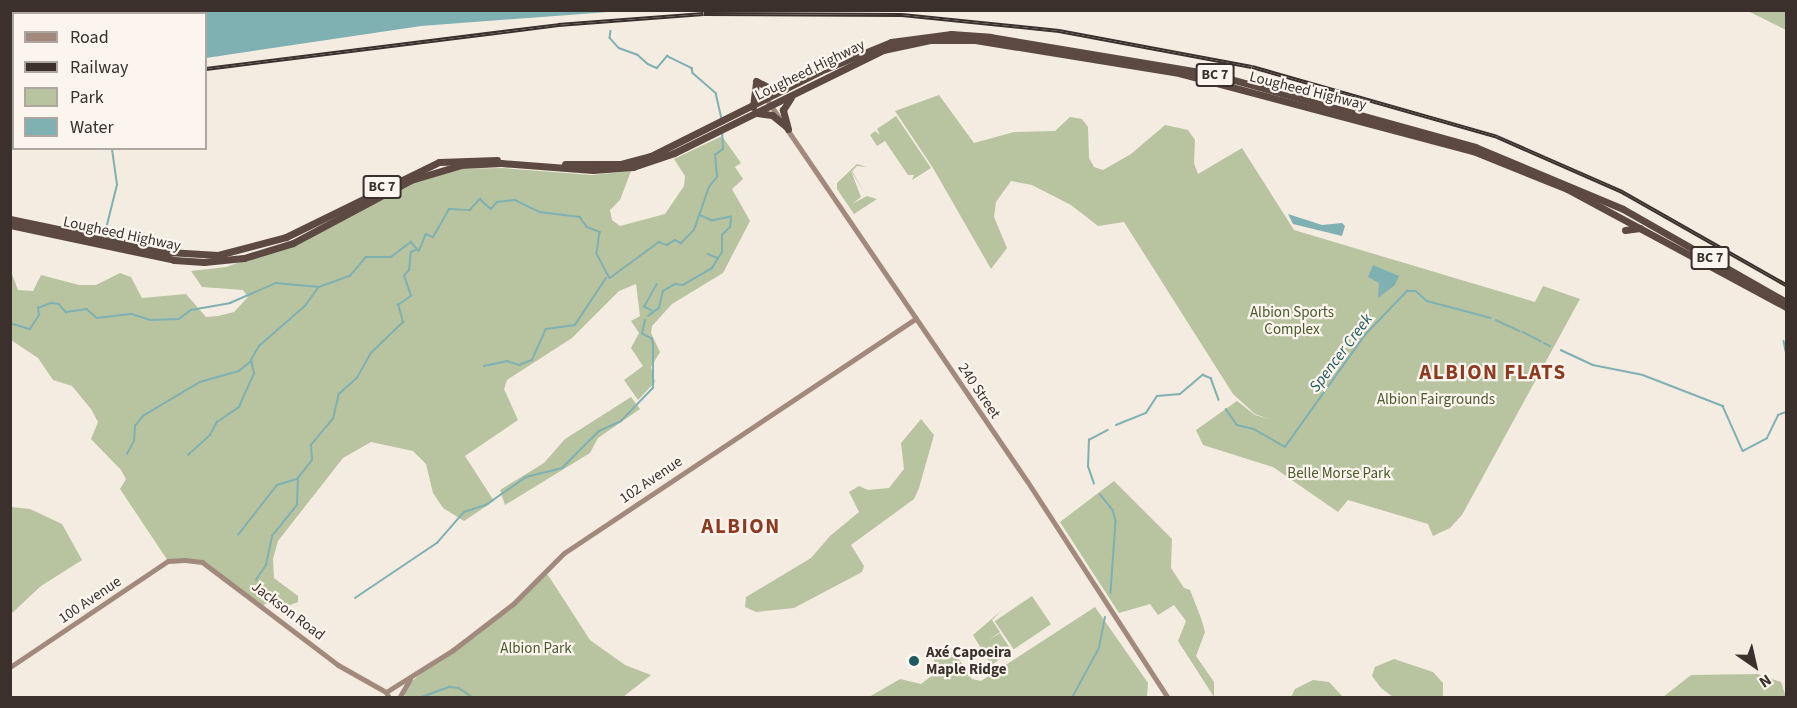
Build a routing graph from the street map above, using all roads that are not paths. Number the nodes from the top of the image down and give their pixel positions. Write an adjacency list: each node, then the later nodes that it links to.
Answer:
1 (787, 89): 3 (highway, Lougheed Highway / BC 7); 4 (highway); 10 (highway, Lougheed Highway / BC 7)
2 (797, 91): 3 (highway, Lougheed Highway / BC 7); 5 (highway); 8 (highway, Lougheed Highway / BC 7)
3 (769, 102): 4 (highway, Lougheed Highway / BC 7); 5 (main road, 240 Street)
4 (752, 110): 5 (highway); 6 (highway, Lougheed Highway / BC 7); 7 (highway, Lougheed Highway / BC 7)
5 (788, 129): 12 (main road, 240 Street)
6 (10, 219)
7 (10, 225)
8 (1644, 228): 9 (highway); 11 (highway, Lougheed Highway / BC 7)
9 (1625, 230)
10 (1786, 302)
11 (1786, 307)
12 (916, 318): 15 (main road, 102 Avenue); 20 (main road, 240 Street)
13 (185, 560): 14 (main road, 100 Avenue); 18 (main road, Jackson Road)
14 (10, 667)
15 (411, 677): 16 (main road, 102 Avenue); 17 (main road, 102 Avenue)
16 (396, 684): 17 (main road); 18 (main road, 102 Avenue)
17 (401, 689): 19 (main road)
18 (388, 692)
19 (399, 698)
20 (1168, 698)

